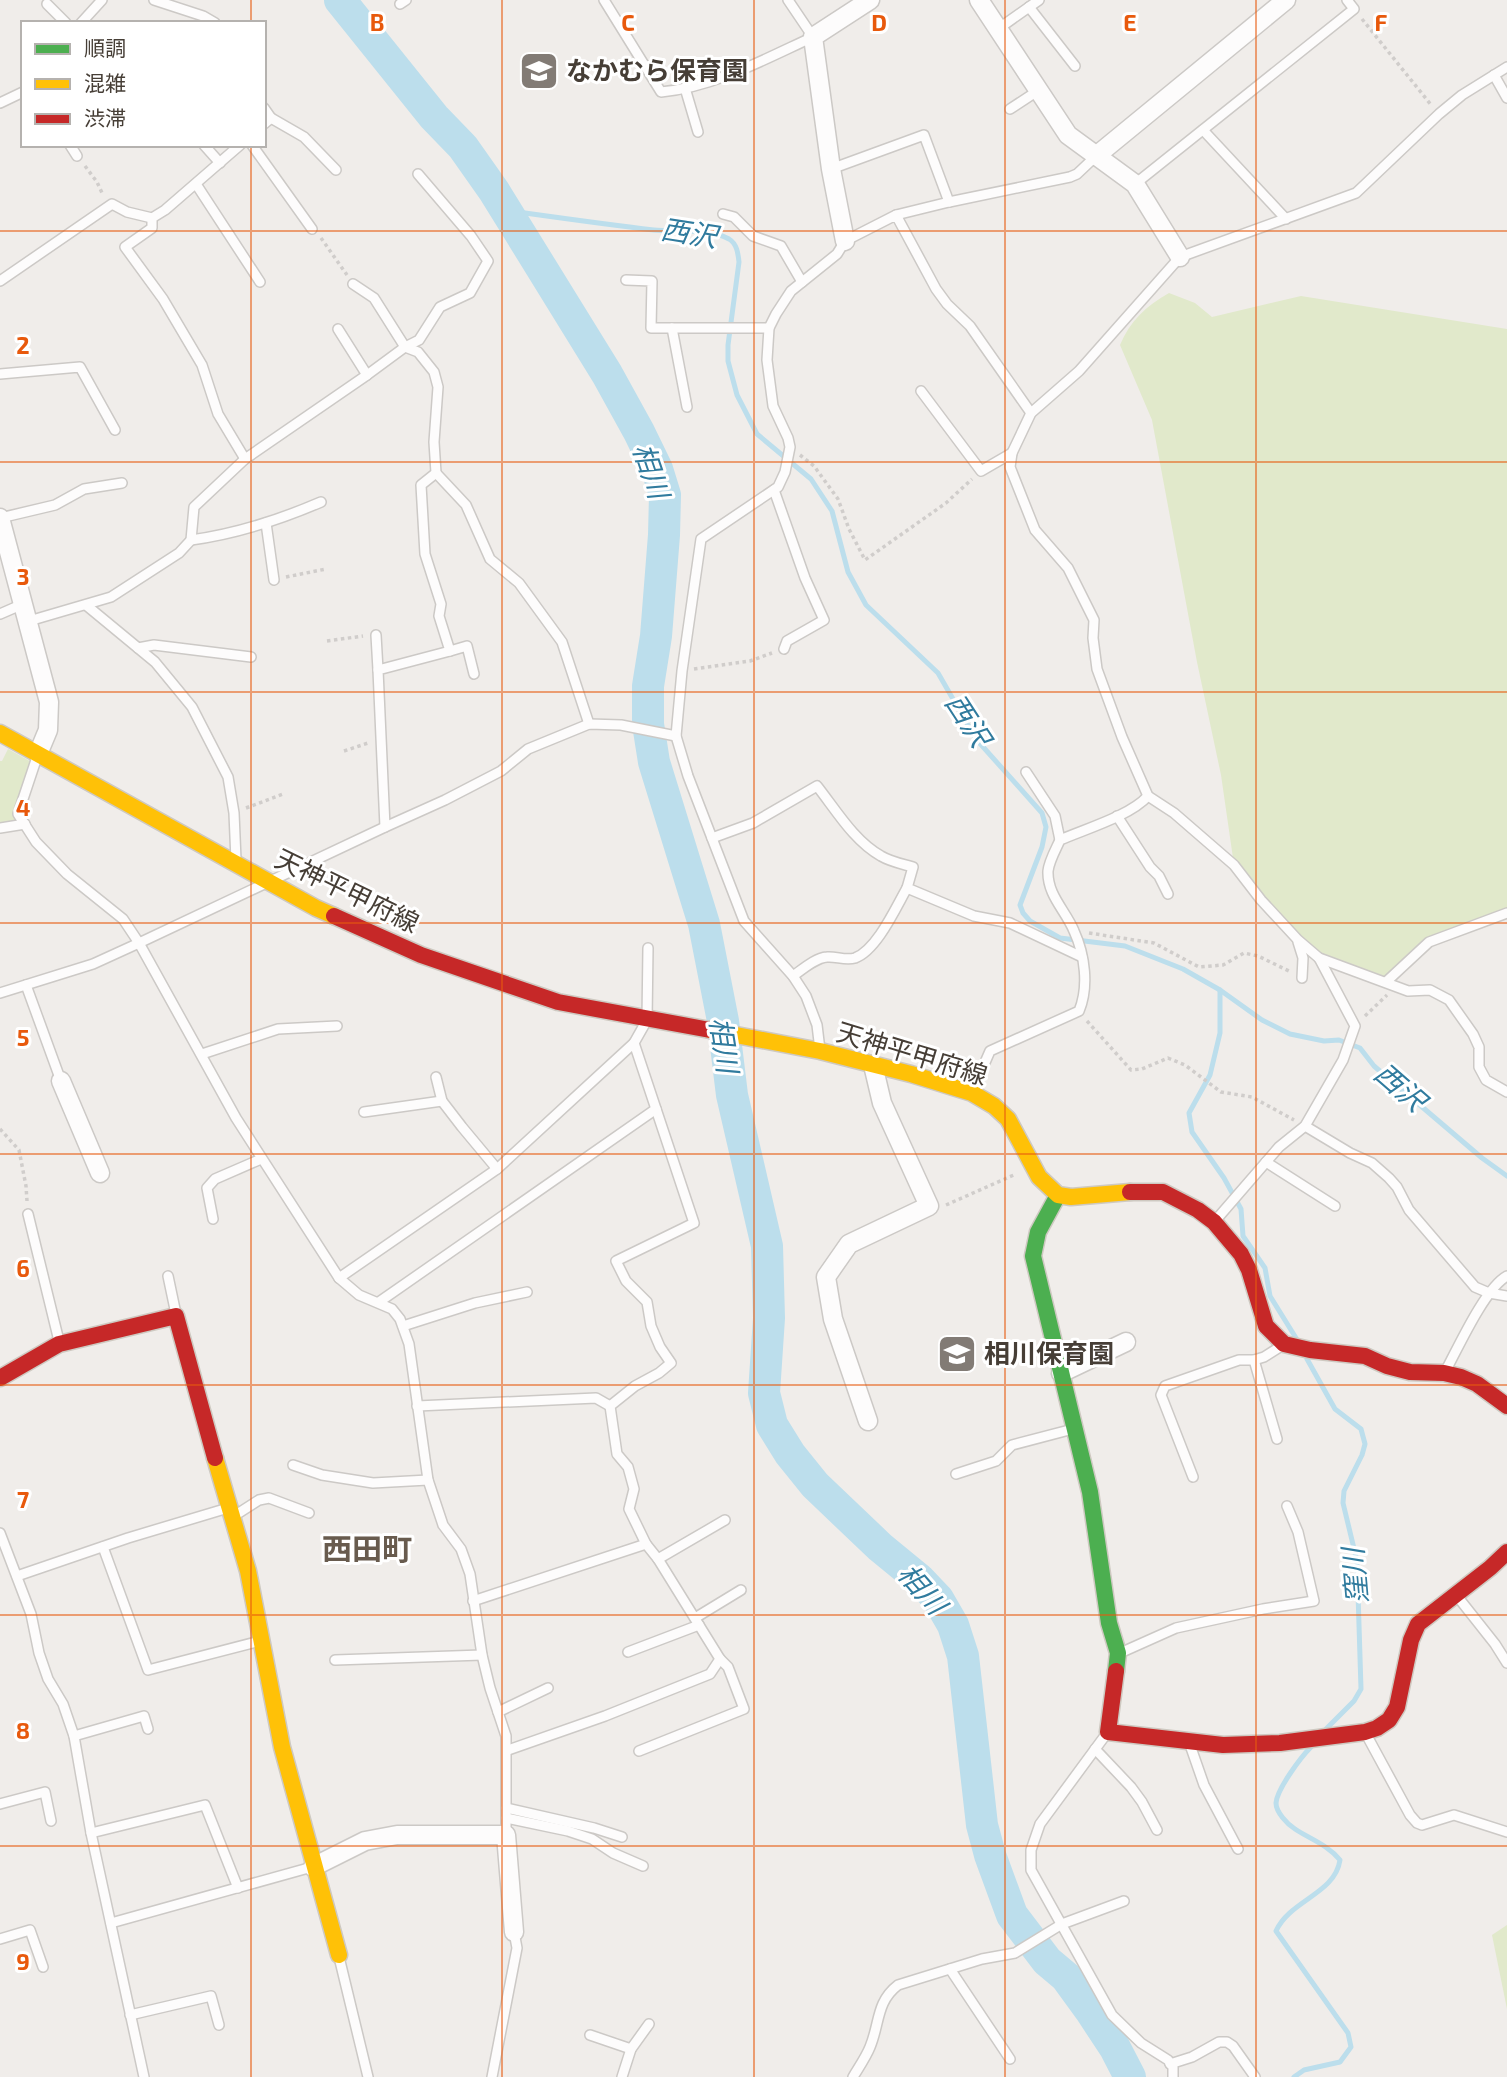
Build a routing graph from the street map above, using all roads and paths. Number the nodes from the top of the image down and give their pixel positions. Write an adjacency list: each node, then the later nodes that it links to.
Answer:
1 (103, 0): 14 (lane)
2 (154, 0): 15 (lane)
3 (604, 0): 21 (lane)
4 (788, 0): 17 (lane)
5 (870, 0): 17 (street)
6 (979, 0): 16 (street)
7 (1039, 0): 11 (lane)
8 (1286, 0): 36 (street)
9 (1347, 0): 12 (lane)
10 (47, 4): 13 (lane)
11 (1029, 7): 16 (lane); 18 (lane)
12 (1354, 9): 27 (path); 29 (lane)
13 (64, 21)
14 (84, 21)
15 (212, 21)
16 (998, 29): 22 (street)
17 (813, 37): 21 (lane); 38 (street)
18 (1075, 66)
19 (1507, 67): 20 (lane)
20 (1494, 75): 24 (lane); 27 (lane)
21 (685, 88): 30 (lane)
22 (1039, 90): 26 (lane); 36 (street)
23 (21, 93): 25 (lane)
24 (1507, 98)
25 (0, 103)
26 (1010, 109)
27 (1439, 114): 48 (lane)
28 (268, 121): 39 (lane)
29 (1203, 130): 42 (lane); 48 (lane)
30 (698, 132)
31 (71, 147): 35 (lane)
32 (206, 147): 37 (lane)
33 (238, 147): 37 (lane)
34 (253, 147): 49 (lane)
35 (77, 156): 44 (path)
36 (1096, 156): 42 (street); 43 (lane)
37 (220, 163): 41 (lane)
38 (831, 169): 43 (lane); 50 (street)
39 (335, 170)
40 (418, 174): 60 (lane)
41 (196, 184): 47 (lane); 54 (lane)
42 (1135, 184): 51 (street)
43 (949, 202): 46 (lane)
44 (108, 207): 47 (lane); 53 (lane)
45 (723, 214): 55 (lane)
46 (896, 215): 50 (lane); 65 (lane)
47 (152, 218): 69 (lane)
48 (1286, 219): 51 (lane)
49 (312, 229): 56 (path)
50 (845, 241): 55 (lane)
51 (1180, 257): 65 (lane)
52 (626, 280): 57 (lane)
53 (0, 281)
54 (260, 282)
55 (802, 282): 58 (lane)
56 (353, 284): 60 (lane)
57 (672, 328): 58 (lane); 64 (lane)
58 (769, 328): 67 (lane)
59 (338, 329): 62 (lane)
60 (405, 347): 62 (lane); 71 (lane)
61 (0, 374): 66 (lane)
62 (367, 375): 69 (lane)
63 (921, 391): 70 (lane)
64 (687, 407)
65 (1031, 413): 68 (lane)
66 (115, 430)
67 (790, 449): 70 (path); 73 (lane)
68 (1012, 453): 70 (lane); 100 (lane)
69 (245, 459): 77 (lane)
70 (981, 471)
71 (436, 473): 87 (lane); 92 (lane)
72 (122, 483): 75 (lane)
73 (774, 490): 86 (lane); 90 (lane)
74 (321, 502): 76 (lane)
75 (0, 518): 81 (street)
76 (266, 523): 77 (lane); 79 (lane)
77 (191, 540): 80 (lane)
78 (326, 569): 79 (path)
79 (274, 580)
80 (86, 605): 81 (lane); 85 (lane)
81 (26, 612): 82 (lane); 97 (street)
82 (0, 614)
83 (376, 635): 84 (path); 89 (lane)
84 (327, 641)
85 (138, 648): 88 (lane); 101 (lane)
86 (784, 649): 90 (path)
87 (450, 650): 89 (lane); 91 (lane)
88 (251, 656)
89 (378, 670): 95 (lane)
90 (682, 671): 94 (lane)
91 (474, 674)
92 (589, 724): 94 (lane); 104 (lane)
93 (0, 733): 97 (street, 天神平甲府線)
94 (672, 735): 106 (lane)
95 (381, 738): 96 (path); 104 (lane)
96 (344, 751)
97 (38, 754): 103 (lane); 108 (street, 天神平甲府線)
98 (1026, 772): 107 (lane)
99 (283, 794): 101 (path)
100 (1148, 796): 102 (lane); 114 (lane)
101 (234, 813): 108 (lane)
102 (1116, 816): 107 (lane); 111 (lane)
103 (25, 824): 105 (lane); 115 (lane)
104 (384, 827): 109 (lane)
105 (0, 828)
106 (712, 838): 110 (lane); 119 (lane)
107 (1060, 840): 113 (lane)
108 (236, 864): 109 (street, 天神平甲府線)
109 (268, 881): 115 (lane); 126 (street, 天神平甲府線)
110 (907, 888): 117 (lane); 119 (lane)
111 (1168, 894)
112 (1507, 913): 121 (lane)
113 (1074, 931): 117 (lane); 120 (path)
114 (1298, 940): 118 (lane); 120 (lane)
115 (139, 943): 122 (lane); 131 (lane)
116 (648, 948): 126 (lane)
117 (1081, 955): 125 (lane)
118 (1319, 958): 121 (lane); 128 (lane)
119 (793, 976): 130 (lane)
120 (1302, 978)
121 (1386, 982): 123 (lane)
122 (26, 985): 124 (lane); 134 (lane)
123 (1396, 986): 128 (path); 135 (lane)
124 (0, 993)
125 (1079, 1012): 136 (lane); 140 (path)
126 (647, 1020): 129 (lane); 130 (street, 天神平甲府線)
127 (337, 1026): 131 (lane)
128 (1354, 1029): 140 (lane)
129 (634, 1042): 138 (lane); 145 (lane)
130 (820, 1051): 132 (street, 天神平甲府線)
131 (202, 1054): 142 (lane)
132 (873, 1065): 136 (street, 天神平甲府線); 148 (street)
133 (436, 1077): 137 (lane)
134 (61, 1081): 146 (street)
135 (1507, 1092)
136 (972, 1093): 144 (street, 天神平甲府線)
137 (442, 1101): 139 (lane); 145 (lane)
138 (656, 1110): 159 (lane); 170 (lane)
139 (363, 1112)
140 (1305, 1126): 143 (lane); 157 (lane)
141 (0, 1129): 150 (path)
142 (261, 1159): 151 (lane); 155 (lane)
143 (1266, 1163): 149 (lane); 152 (lane)
144 (1033, 1166): 147 (street, 天神平甲府線); 148 (path)
145 (497, 1168): 155 (lane)
146 (100, 1173)
147 (1058, 1195): 152 (street); 166 (street)
148 (929, 1206): 172 (street)
149 (1335, 1206)
150 (28, 1214): 163 (lane)
151 (213, 1219)
152 (1214, 1222): 164 (street)
153 (168, 1276): 160 (lane)
154 (1507, 1276): 157 (lane)
155 (339, 1278): 159 (lane)
156 (527, 1292): 161 (lane)
157 (1489, 1293): 158 (lane); 167 (lane)
158 (1507, 1296)
159 (379, 1302): 161 (lane)
160 (176, 1316): 163 (street); 180 (street)
161 (403, 1326): 169 (lane)
162 (1125, 1342): 166 (street)
163 (60, 1344): 168 (street)
164 (1284, 1344): 165 (lane); 167 (street)
165 (1254, 1360): 174 (lane); 177 (lane)
166 (1061, 1373): 173 (street)
167 (1444, 1373): 171 (street)
168 (0, 1378)
169 (417, 1406): 170 (lane); 178 (lane)
170 (610, 1406): 184 (lane)
171 (1507, 1406)
172 (868, 1421)
173 (1074, 1428): 176 (lane); 195 (street)
174 (1277, 1439)
175 (293, 1465): 178 (lane)
176 (956, 1474)
177 (1193, 1477)
178 (428, 1480): 191 (lane)
179 (1287, 1506): 195 (lane)
180 (231, 1512): 181 (lane); 185 (lane); 193 (street)
181 (309, 1513)
182 (725, 1520): 187 (lane)
183 (0, 1534): 188 (lane)
184 (646, 1544): 187 (lane); 191 (lane)
185 (103, 1547): 188 (lane); 193 (lane)
186 (1507, 1552): 190 (street)
187 (658, 1559): 192 (lane)
188 (17, 1576): 205 (lane)
189 (741, 1590): 192 (lane)
190 (1456, 1594): 199 (lane); 204 (street)
191 (474, 1601): 196 (lane)
192 (697, 1621): 194 (lane); 197 (lane)
193 (262, 1641): 219 (street)
194 (628, 1652)
195 (1118, 1653): 203 (street)
196 (482, 1655): 198 (lane); 201 (lane)
197 (720, 1659): 208 (lane); 209 (lane)
198 (335, 1660)
199 (1507, 1663)
200 (548, 1688): 201 (lane)
201 (498, 1712): 208 (lane)
202 (148, 1729): 205 (lane)
203 (1108, 1732): 206 (street); 207 (lane)
204 (1365, 1732): 206 (street); 214 (lane)
205 (74, 1736): 215 (lane)
206 (1189, 1740): 217 (lane)
207 (1094, 1749): 213 (lane); 223 (lane)
208 (508, 1750): 211 (lane)
209 (639, 1751)
210 (0, 1804): 212 (lane)
211 (506, 1820): 216 (lane); 218 (lane); 219 (street); 224 (street)
212 (51, 1821)
213 (1157, 1830)
214 (1507, 1832)
215 (91, 1833): 220 (lane); 222 (lane)
216 (622, 1837)
217 (1238, 1849)
218 (643, 1866)
219 (313, 1867): 220 (lane); 226 (street)
220 (238, 1888): 222 (lane)
221 (1124, 1901): 223 (lane)
222 (111, 1923): 229 (lane)
223 (1059, 1926): 228 (lane); 235 (lane)
224 (514, 1932): 238 (lane)
225 (0, 1939): 227 (lane)
226 (339, 1955): 237 (lane)
227 (43, 1967)
228 (950, 1969): 234 (lane); 240 (lane)
229 (130, 2015): 231 (lane); 236 (lane)
230 (649, 2024): 233 (lane)
231 (219, 2025)
232 (590, 2035): 233 (lane)
233 (631, 2049): 239 (lane)
234 (1010, 2059)
235 (1170, 2064): 241 (lane); 242 (lane)
236 (144, 2077)
237 (368, 2077)
238 (492, 2077)
239 (622, 2077)
240 (853, 2077)
241 (1172, 2077)
242 (1255, 2077)

